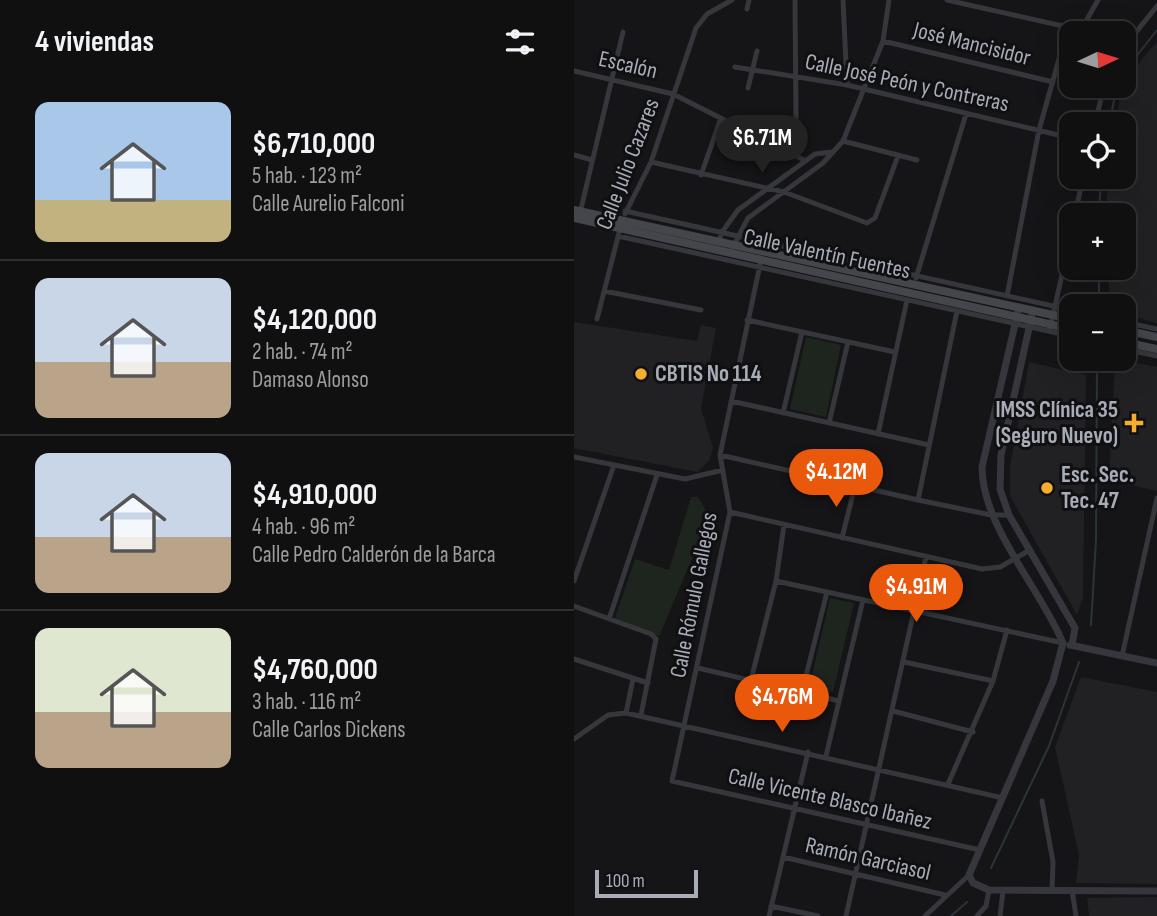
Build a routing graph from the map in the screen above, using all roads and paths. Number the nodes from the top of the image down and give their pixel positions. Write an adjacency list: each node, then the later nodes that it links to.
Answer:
1 (732, 0): 26 (street, Calle Julio Cazares)
2 (749, 0): 9 (street)
3 (795, 0): 20 (street)
4 (843, 0): 23 (street)
5 (889, 0): 14 (street)
6 (947, 0): 11 (street)
7 (1098, 0): 10 (street)
8 (1157, 6): 12 (street)
9 (747, 9)
10 (1086, 21)
11 (1059, 25)
12 (1136, 30)
13 (624, 32): 21 (street)
14 (883, 41): 22 (street, José Mancisidor); 25 (street)
15 (757, 51): 18 (street)
16 (1059, 60): 22 (street)
17 (735, 67): 18 (street, Calle José Peón y Contreras)
18 (752, 70): 20 (street, Calle José Peón y Contreras); 24 (street)
19 (574, 71): 21 (street, Escalón)
20 (795, 76): 23 (street, Calle José Peón y Contreras); 29 (street)
21 (611, 79): 26 (street, Escalón); 36 (street)
22 (1053, 82): 30 (street)
23 (847, 85): 25 (street, Calle José Peón y Contreras)
24 (748, 88)
25 (861, 90): 27 (street, Calle José Peón y Contreras); 32 (street)
26 (673, 94): 28 (street, Escalón); 39 (street, Calle Julio Cazares)
27 (966, 114): 30 (street, Calle José Peón y Contreras); 51 (street)
28 (721, 118): 38 (street, Escalón); 40 (street)
29 (796, 120)
30 (1039, 130): 31 (street, Calle José Peón y Contreras); 53 (street)
31 (1059, 135)
32 (843, 141): 33 (street); 35 (street)
33 (832, 152): 38 (street); 42 (street)
34 (574, 155): 36 (street)
35 (898, 156): 37 (street); 42 (street)
36 (592, 160): 44 (street)
37 (917, 160)
38 (806, 161): 41 (street)
39 (652, 162): 40 (street); 43 (street, Calle Julio Cazares)
40 (701, 175): 41 (street)
41 (767, 190): 42 (street); 46 (street)
42 (784, 192): 47 (street)
43 (625, 211): 45 (street, Calle Julio Cazares); 46 (street)
44 (577, 215): 45 (main road, Calle Valentín Fuentes)
45 (620, 228): 46 (main road, Calle Valentín Fuentes); 49 (street); 52 (street, Calle Julio Cazares)
46 (719, 241): 47 (main road, Calle Valentín Fuentes); 47 (street)
47 (734, 244): 48 (main road, Calle Valentín Fuentes); 49 (main road, Calle Valentín Fuentes); 51 (street)
48 (764, 250): 49 (street, Calle Rómulo Gallegos); 51 (main road, Calle Valentín Fuentes)
49 (760, 264): 51 (main road, Calle Valentín Fuentes); 62 (street, Calle Rómulo Gallegos)
50 (1061, 280): 56 (street)
51 (912, 288): 53 (street); 54 (main road, Calle Valentín Fuentes); 58 (street); 63 (main road, Calle Valentín Fuentes); 75 (street)
52 (604, 291): 55 (street); 60 (street, Calle Julio Cazares)
53 (1007, 296): 56 (street)
54 (1019, 307): 61 (main road, Calle Valentín Fuentes); 63 (street)
55 (701, 310)
56 (1054, 311): 57 (street); 59 (main road, Calle Valentín Fuentes); 61 (main road, Calle Valentín Fuentes); 65 (street)
57 (1059, 311)
58 (957, 312): 63 (street); 82 (street)
59 (1059, 313)
60 (597, 319)
61 (1030, 319): 63 (main road, Calle Valentín Fuentes); 65 (main road, Calle Valentín Fuentes); 93 (street)
62 (747, 320): 69 (street); 78 (street, Calle Rómulo Gallegos)
63 (1015, 320): 92 (street)
64 (1136, 325): 67 (street)
65 (1050, 328): 66 (main road, Calle Valentín Fuentes); 68 (street)
66 (1059, 328)
67 (1157, 330)
68 (1059, 331)
69 (802, 332): 72 (street); 79 (street)
70 (1136, 333): 71 (main road)
71 (1157, 337)
72 (848, 342): 75 (street); 80 (street)
73 (1136, 345): 74 (main road)
74 (1157, 349)
75 (895, 352): 81 (street)
76 (1136, 352): 77 (street)
77 (1157, 356)
78 (731, 401): 79 (street); 83 (street, Calle Rómulo Gallegos)
79 (783, 413): 80 (street)
80 (829, 423): 81 (street)
81 (878, 434): 82 (street)
82 (929, 446): 90 (street)
83 (720, 455): 86 (street, Calle Rómulo Gallegos); 88 (street)
84 (574, 457): 85 (street)
85 (614, 465): 87 (street); 99 (street)
86 (723, 470): 87 (street); 91 (street, Calle Rómulo Gallegos)
87 (657, 475): 105 (street)
88 (855, 486): 90 (street); 95 (street)
89 (1156, 498): 109 (street)
90 (918, 500): 92 (street)
91 (730, 512): 94 (street); 113 (street, Calle Rómulo Gallegos)
92 (992, 515): 93 (street); 98 (street)
93 (1009, 515): 96 (street)
94 (784, 525): 95 (street); 100 (street)
95 (842, 537): 97 (street)
96 (1030, 551): 98 (street); 108 (street)
97 (926, 557): 98 (street); 104 (street)
98 (1018, 559): 107 (street)
99 (574, 581)
100 (776, 581): 101 (street); 115 (street)
101 (827, 592): 102 (street); 118 (street)
102 (863, 600): 104 (street); 119 (street)
103 (574, 606): 105 (street)
104 (915, 610): 106 (street); 111 (street)
105 (609, 619): 117 (street)
106 (1007, 630): 107 (street); 116 (street)
107 (1063, 643): 108 (street); 131 (street)
108 (1072, 645): 109 (street)
109 (1122, 656): 112 (street)
110 (574, 659): 114 (street)
111 (904, 662): 116 (street); 120 (street)
112 (1157, 663)
113 (698, 668): 115 (street); 123 (street, Calle Rómulo Gallegos)
114 (633, 679): 117 (street); 121 (street)
115 (751, 680): 118 (street)
116 (993, 681): 124 (street)
117 (648, 684): 122 (street)
118 (802, 692): 119 (street)
119 (839, 701): 127 (street)
120 (893, 711): 124 (street); 128 (street)
121 (626, 713): 122 (street); 125 (street)
122 (640, 715): 123 (street)
123 (686, 727): 126 (street); 129 (street, Calle Rómulo Gallegos)
124 (973, 732): 130 (street)
125 (574, 739)
126 (808, 752): 127 (street); 133 (street)
127 (826, 756): 128 (street)
128 (881, 769): 130 (street); 134 (street)
129 (672, 781): 133 (street, Calle Vicente Blasco Ibañez)
130 (948, 784): 131 (street)
131 (1003, 798): 135 (street)
132 (1042, 801): 140 (street)
133 (795, 809): 134 (street, Calle Vicente Blasco Ibañez); 136 (street)
134 (867, 824): 135 (street, Calle Vicente Blasco Ibañez); 137 (street)
135 (980, 850): 138 (street)
136 (783, 857): 137 (street, Ramón Garciasol); 145 (street)
137 (855, 874): 144 (street, Ramón Garciasol); 148 (street)
138 (969, 875): 139 (street); 144 (street)
139 (989, 890): 142 (street); 150 (street)
140 (1052, 890): 141 (street); 142 (street)
141 (1072, 890): 143 (street); 152 (street)
142 (1003, 891): 151 (street)
143 (1157, 891)
144 (945, 895): 149 (street)
145 (771, 906): 146 (street); 147 (street)
146 (769, 916)
147 (818, 916)
148 (846, 916)
149 (925, 916)
150 (977, 916)
151 (1000, 916)
152 (1076, 916)

